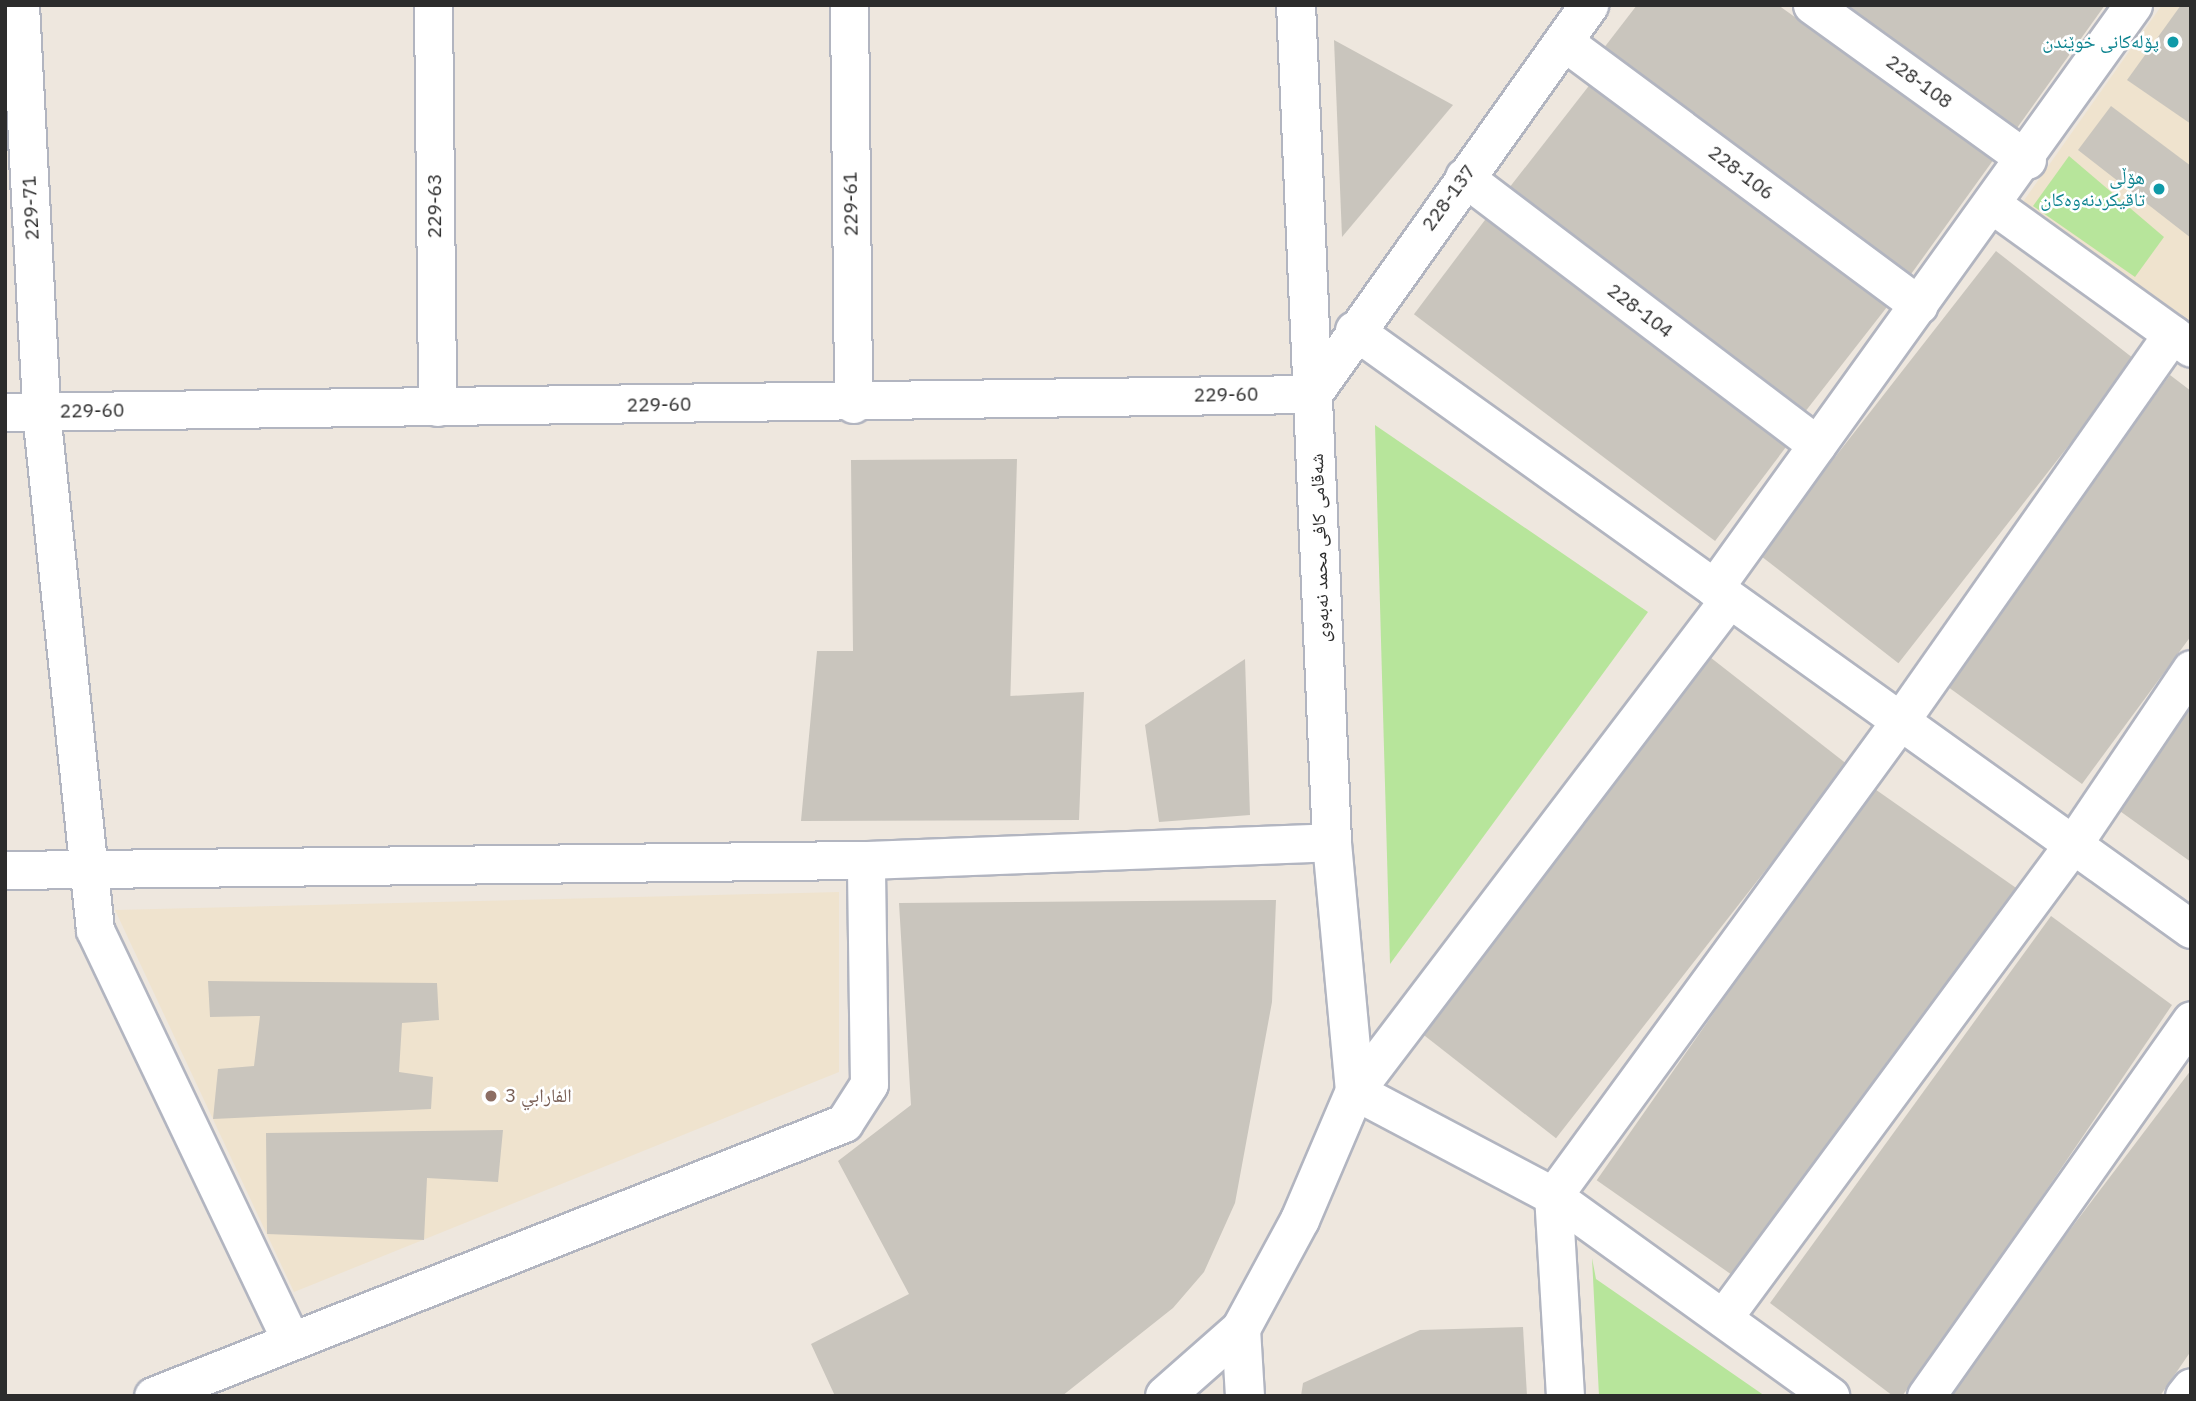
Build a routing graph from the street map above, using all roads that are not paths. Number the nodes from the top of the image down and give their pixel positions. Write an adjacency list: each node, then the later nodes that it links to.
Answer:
1 (20, 5): 19 (street, 229-71)
2 (433, 5): 17 (street, 229-63)
3 (849, 5): 16 (street, 229-61)
4 (1296, 5): 15 (street, شەقامی کافی محمد نەبەوی)
5 (1588, 5): 8 (street, 228-137)
6 (1812, 5): 9 (street, 228-108)
7 (2133, 5): 9 (street)
8 (1563, 41): 10 (street, 228-137); 12 (street, 228-106)
9 (2026, 160): 11 (street)
10 (1464, 177): 13 (street, 228-137); 20 (street, 228-104)
11 (1993, 205): 12 (street); 14 (street)
12 (1919, 305): 20 (street)
13 (1354, 330): 15 (street, 228-137); 21 (street)
14 (2181, 341): 23 (street)
15 (1313, 394): 16 (street, 229-60); 24 (street, شەقامی کافی محمد نەبەوی)
16 (853, 404): 17 (street, 229-60)
17 (437, 407): 19 (street, 229-60)
18 (5, 412): 19 (street, 229-60)
19 (41, 412): 27 (street, 229-71)
20 (1816, 445): 21 (street)
21 (1722, 593): 23 (street); 31 (street)
22 (2191, 669): 25 (street)
23 (1900, 721): 25 (street); 32 (street)
24 (1332, 842): 26 (street); 31 (street, شەقامی کافی محمد نەبەوی)
25 (2073, 844): 29 (street); 33 (street)
26 (866, 860): 27 (street); 35 (street)
27 (87, 869): 28 (street); 35 (street, 229-71)
28 (5, 870)
29 (2191, 929)
30 (2191, 1020): 42 (street)
31 (1354, 1091): 32 (street); 34 (street)
32 (1553, 1196): 33 (street); 40 (street)
33 (1723, 1318): 41 (street)
34 (1241, 1329): 38 (street); 39 (street)
35 (290, 1339): 37 (street)
36 (2191, 1387): 43 (street)
37 (153, 1396)
38 (1165, 1396)
39 (1245, 1396)
40 (1565, 1396)
41 (1830, 1396)
42 (1927, 1396)
43 (2184, 1396)

